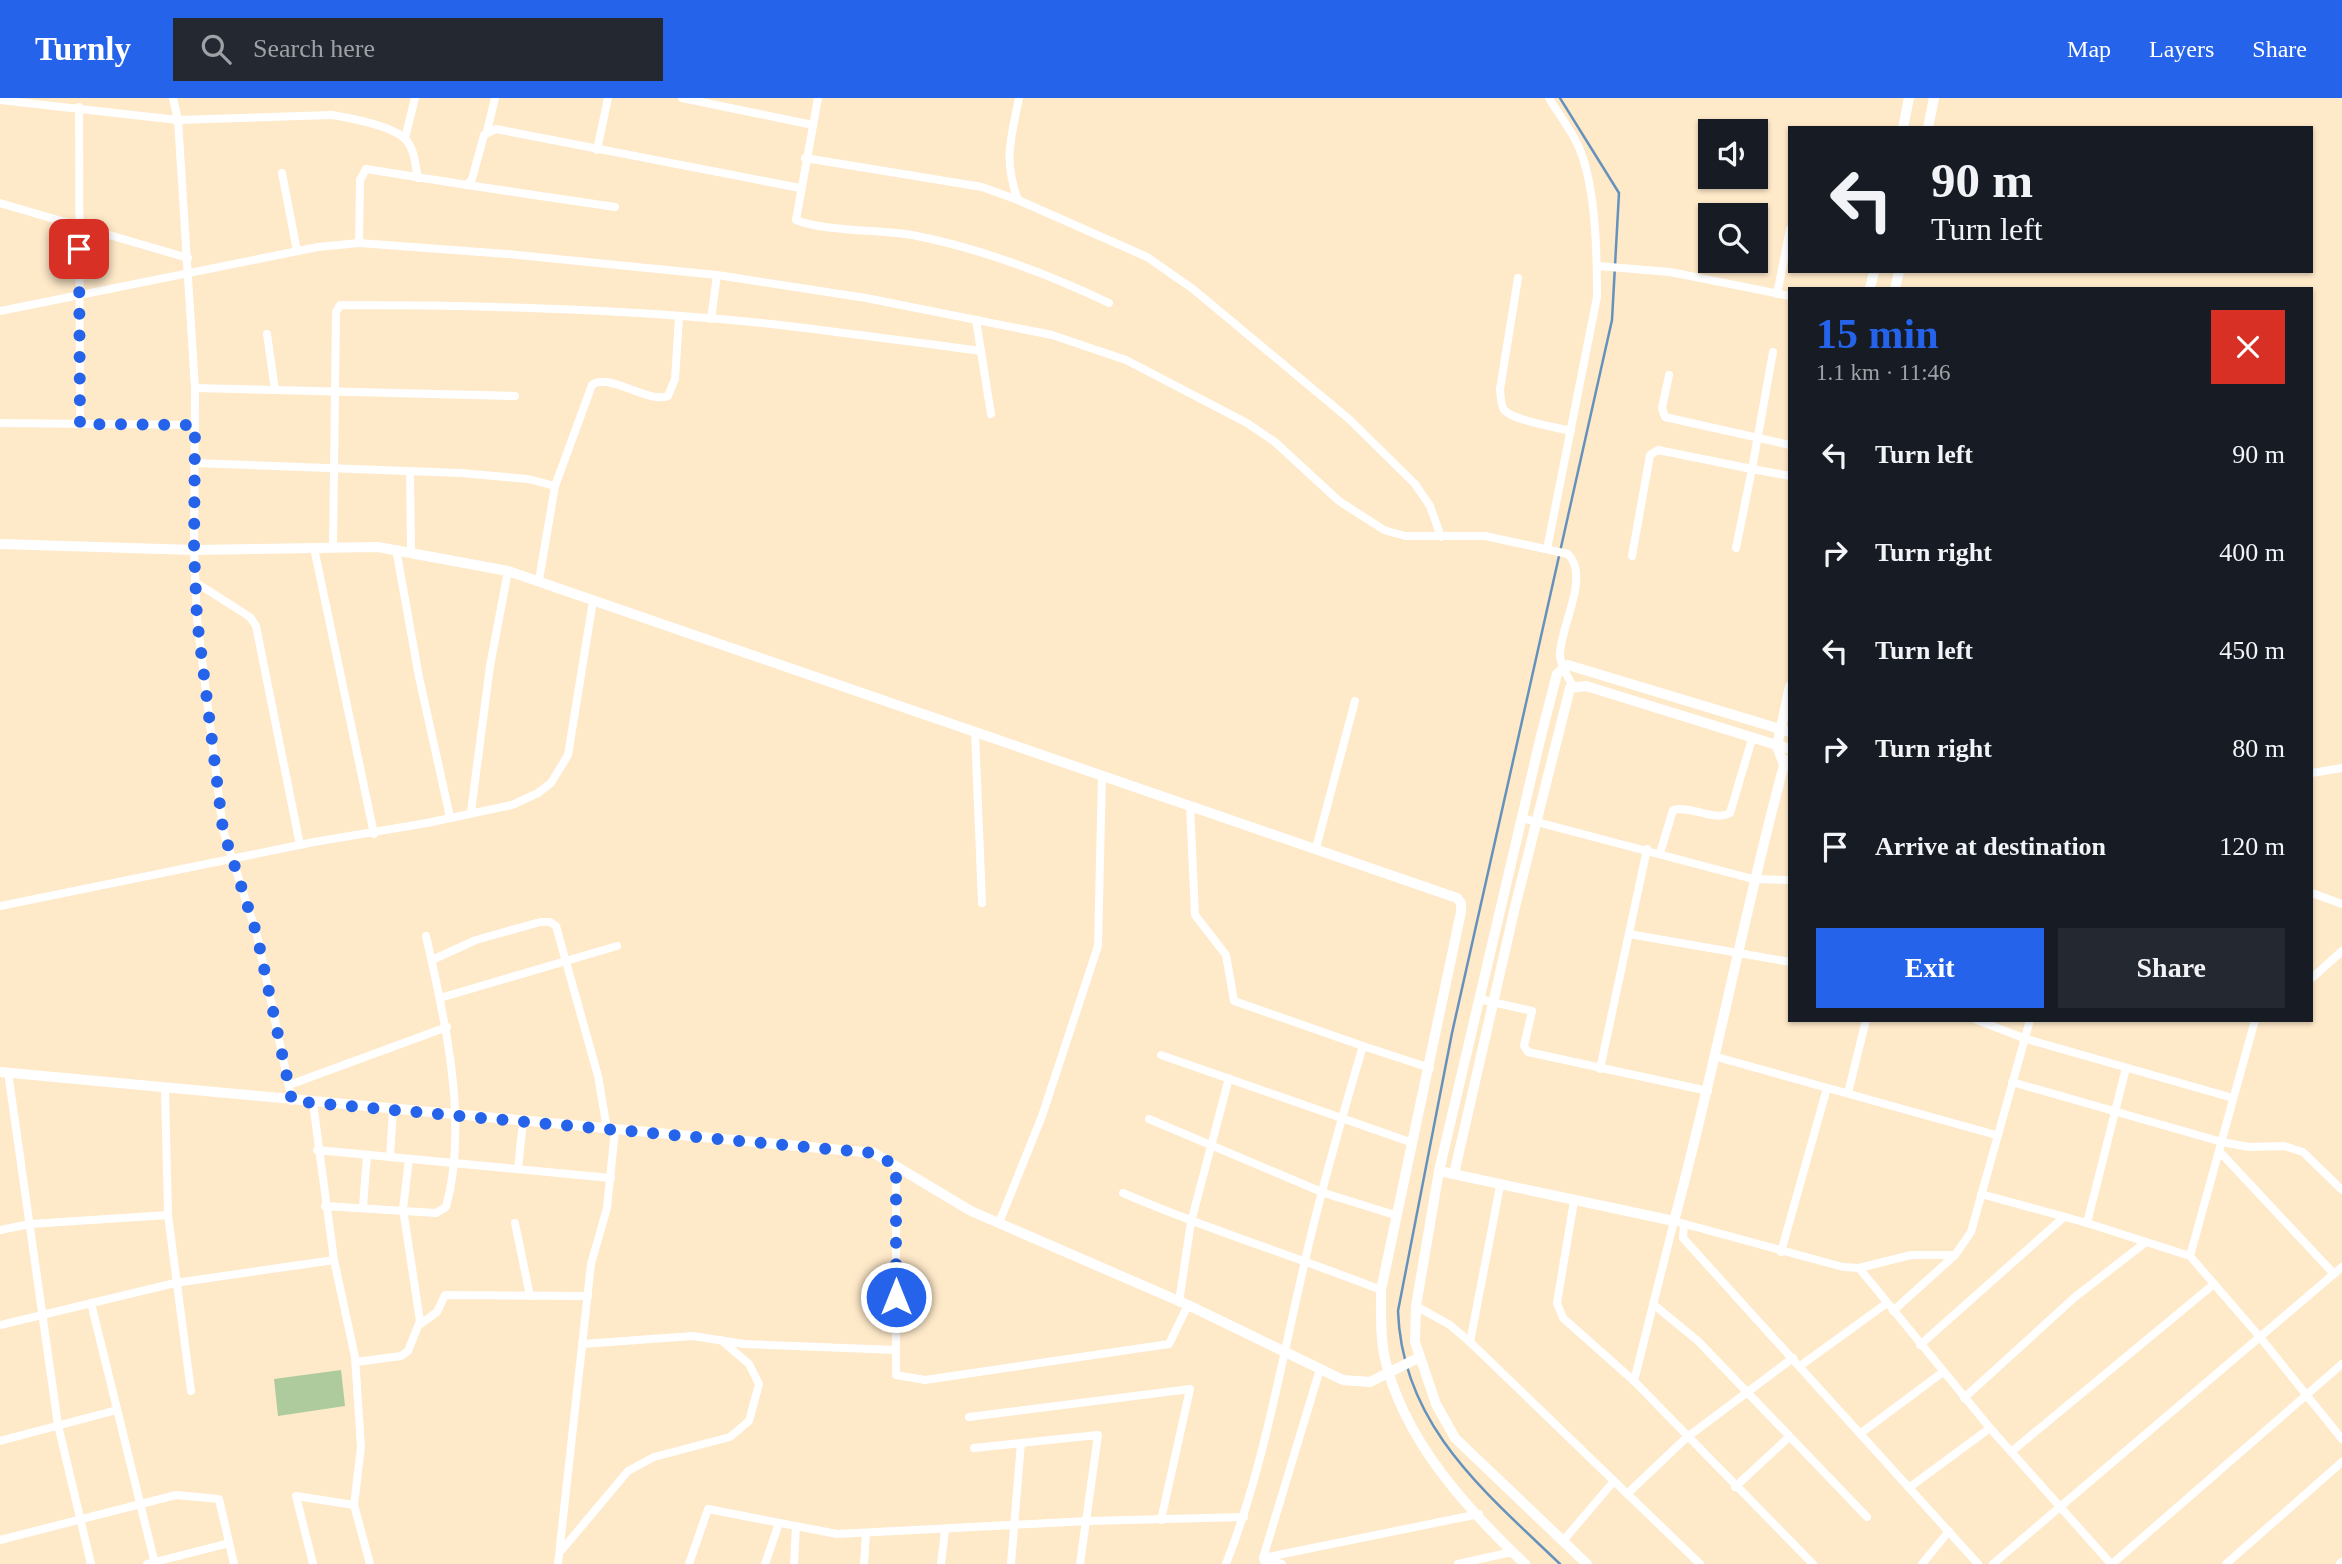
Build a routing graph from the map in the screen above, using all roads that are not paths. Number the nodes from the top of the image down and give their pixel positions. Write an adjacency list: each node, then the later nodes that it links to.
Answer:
1 (173, 98): 13 (street)
2 (415, 98): 18 (street)
3 (495, 98): 17 (street)
4 (608, 98): 19 (street)
5 (682, 98): 14 (street)
6 (818, 98): 14 (street)
7 (1019, 98): 25 (street)
8 (1549, 98): 33 (street)
9 (1909, 98): 15 (street)
10 (1934, 98): 16 (street)
11 (0, 100): 12 (street)
12 (79, 107): 13 (street); 28 (street)
13 (178, 120): 18 (street); 32 (street)
14 (813, 125): 20 (street)
15 (1903, 126)
16 (1928, 126)
17 (487, 131): 19 (street); 23 (street)
18 (405, 138): 22 (street)
19 (597, 150): 24 (street)
20 (805, 158): 24 (street); 25 (street)
21 (282, 173): 31 (street)
22 (418, 178): 23 (street); 30 (street)
23 (467, 185): 27 (street)
24 (800, 188): 40 (street)
25 (1018, 200): 66 (street)
26 (0, 203): 28 (street)
27 (615, 207)
28 (80, 226): 32 (street); 38 (street)
29 (1788, 239): 37 (street)
30 (359, 243): 31 (street); 35 (street)
31 (298, 251): 34 (street)
32 (188, 258): 34 (street)
33 (1597, 266): 37 (street); 57 (street)
34 (189, 274): 38 (street); 49 (street)
35 (718, 275): 43 (street); 44 (street)
36 (1518, 278): 57 (street)
37 (1777, 294): 39 (street)
38 (78, 295): 41 (street); 55 (street)
39 (1788, 296)
40 (1109, 303)
41 (0, 311)
42 (679, 317): 43 (street); 51 (street); 65 (street)
43 (711, 320): 46 (street)
44 (976, 320): 46 (street); 66 (street)
45 (267, 334): 50 (street)
46 (981, 351): 53 (street)
47 (1773, 352): 58 (street)
48 (1669, 375): 58 (street)
49 (195, 388): 50 (street); 56 (street)
50 (275, 390): 51 (street)
51 (335, 391): 52 (street); 61 (street)
52 (515, 396)
53 (990, 414)
54 (0, 423): 55 (street)
55 (80, 424): 56 (street)
56 (195, 425): 60 (street)
57 (1571, 431): 74 (street)
58 (1757, 438): 59 (street); 62 (street)
59 (1788, 445)
60 (194, 463): 61 (street); 72 (street)
61 (335, 469): 63 (street); 68 (street)
62 (1752, 469): 64 (street); 70 (street); 75 (street)
63 (410, 471): 65 (street); 73 (street)
64 (1788, 476)
65 (555, 486): 77 (street)
66 (1441, 537): 74 (street)
67 (0, 544): 72 (street)
68 (333, 547): 69 (street); 71 (street)
69 (314, 548): 72 (street); 98 (street)
70 (1736, 548)
71 (396, 549): 73 (street); 95 (street)
72 (194, 550): 78 (street)
73 (411, 551): 76 (street)
74 (1556, 551): 80 (street)
75 (1632, 556)
76 (508, 571): 77 (street); 94 (street)
77 (539, 580): 79 (street)
78 (195, 582): 99 (street); 103 (street)
79 (593, 601): 85 (street); 94 (street)
80 (1563, 666): 81 (street); 84 (street); 96 (street)
81 (1573, 686): 86 (street); 97 (street)
82 (1354, 701): 100 (street)
83 (1788, 708): 84 (street)
84 (1786, 731): 87 (street)
85 (975, 732): 92 (street); 107 (street)
86 (1752, 739): 87 (street); 102 (street)
87 (1777, 746): 88 (street); 89 (street)
88 (1788, 749)
89 (1787, 762): 104 (street)
90 (2342, 768): 91 (street)
91 (2313, 773)
92 (1102, 775): 93 (street); 180 (street)
93 (1190, 805): 100 (street); 128 (street)
94 (471, 812): 95 (street)
95 (450, 817): 98 (street)
96 (1522, 818): 97 (street); 120 (street)
97 (1536, 821): 101 (street); 121 (street)
98 (374, 834): 99 (street)
99 (300, 845): 103 (street)
100 (1316, 848): 131 (street)
101 (1647, 849): 102 (street); 110 (street)
102 (1660, 853): 104 (street)
103 (231, 858): 109 (street); 137 (street)
104 (1753, 879): 105 (street); 114 (street)
105 (1788, 880)
106 (2313, 893): 108 (street)
107 (982, 903)
108 (2342, 904)
109 (0, 905)
110 (1629, 934): 114 (street); 133 (street)
111 (426, 936): 116 (street)
112 (617, 946): 115 (street)
113 (2342, 951): 118 (street)
114 (1738, 952): 117 (street); 130 (street)
115 (566, 959): 116 (street); 119 (street); 151 (street)
116 (432, 960): 119 (street)
117 (1788, 962)
118 (2313, 977)
119 (440, 998): 126 (street)
120 (1479, 999): 121 (street); 164 (street)
121 (1493, 1001): 133 (street); 165 (street)
122 (1866, 1022): 141 (street)
123 (1982, 1022): 127 (street)
124 (2030, 1022): 127 (street)
125 (2254, 1022): 142 (street)
126 (447, 1027): 137 (street); 147 (street)
127 (2026, 1039): 132 (street); 136 (street)
128 (1363, 1046): 131 (street); 149 (street)
129 (1161, 1055): 135 (street)
130 (1717, 1057): 139 (street); 140 (street)
131 (1430, 1068): 154 (street)
132 (2126, 1068): 142 (street); 145 (street)
133 (1600, 1069): 140 (street)
134 (4, 1072): 138 (street); 184 (street)
135 (1229, 1078): 149 (street); 155 (street)
136 (2012, 1082): 145 (street); 152 (street)
137 (289, 1085): 143 (street)
138 (165, 1088): 143 (street); 176 (street)
139 (1828, 1088): 141 (street); 187 (street)
140 (1708, 1091): 182 (street)
141 (1848, 1093): 152 (street)
142 (2233, 1098): 153 (street)
143 (292, 1101): 144 (street)
144 (313, 1103): 146 (street); 156 (street)
145 (2116, 1109): 153 (street); 183 (street)
146 (393, 1110): 147 (street); 159 (street)
147 (453, 1115): 150 (street); 161 (street)
148 (1149, 1119): 155 (street)
149 (1342, 1119): 154 (street); 170 (street)
150 (523, 1121): 151 (street); 163 (street)
151 (611, 1129): 162 (street); 166 (street)
152 (1996, 1135): 171 (street)
153 (2222, 1142): 157 (street); 168 (street)
154 (1413, 1143): 177 (street)
155 (1209, 1144): 170 (street); 181 (street)
156 (317, 1150): 158 (street); 173 (street)
157 (2220, 1152): 189 (street); 194 (street)
158 (367, 1155): 159 (street); 174 (street)
159 (390, 1157): 160 (street)
160 (409, 1159): 161 (street); 175 (street)
161 (451, 1163): 163 (street); 175 (street)
162 (896, 1166): 180 (street); 214 (street)
163 (518, 1169): 166 (street)
164 (1439, 1171): 165 (street); 204 (street)
165 (1454, 1174): 167 (street)
166 (611, 1178): 199 (street)
167 (1500, 1186): 172 (street); 211 (street)
168 (2342, 1190)
169 (1123, 1193): 181 (street)
170 (1324, 1193): 177 (street); 191 (street)
171 (1980, 1194): 178 (street); 188 (street)
172 (1574, 1201): 182 (street); 224 (street)
173 (326, 1206): 174 (street); 190 (street)
174 (363, 1207): 175 (street)
175 (403, 1209): 208 (street)
176 (168, 1215): 184 (street); 195 (street)
177 (1395, 1215): 197 (street)
178 (2064, 1217): 183 (street); 213 (street)
179 (515, 1223): 198 (street)
180 (999, 1223): 201 (street)
181 (1191, 1223): 191 (street); 201 (street)
182 (1679, 1223): 187 (street); 203 (street); 217 (street)
183 (2087, 1223): 186 (street)
184 (30, 1224): 185 (street); 206 (street)
185 (0, 1230)
186 (2146, 1242): 189 (street); 228 (street)
187 (1782, 1252): 193 (street)
188 (1955, 1255): 193 (street); 205 (street)
189 (2190, 1256): 196 (street)
190 (334, 1260): 195 (street); 218 (street)
191 (1305, 1260): 197 (street); 215 (street)
192 (2342, 1267): 194 (street)
193 (1859, 1269): 202 (street)
194 (2334, 1274): 209 (street)
195 (175, 1283): 200 (street); 225 (street)
196 (2214, 1284): 209 (street); 240 (street)
197 (1381, 1290): 222 (street)
198 (530, 1296): 199 (street); 208 (street)
199 (588, 1296): 212 (street)
200 (91, 1303): 206 (street); 229 (street)
201 (1184, 1303): 214 (street); 215 (street)
202 (1887, 1303): 205 (street); 220 (street)
203 (1653, 1304): 224 (street); 226 (street)
204 (1416, 1306): 211 (street); 216 (street)
205 (1893, 1311): 213 (street)
206 (43, 1315): 207 (street); 231 (street)
207 (0, 1325)
208 (419, 1325): 218 (street)
209 (2259, 1336): 227 (street); 248 (street)
210 (721, 1340): 212 (street); 214 (street); 265 (street)
211 (1470, 1342): 242 (street)
212 (582, 1343): 265 (street)
213 (1920, 1345): 223 (street)
214 (896, 1350)
215 (1286, 1353): 221 (street); 250 (street)
216 (1420, 1357): 222 (street); 262 (street)
217 (1793, 1358): 220 (street); 226 (street)
218 (356, 1362): 247 (street)
219 (2342, 1364): 227 (street)
220 (1800, 1366): 233 (street)
221 (1320, 1369): 222 (street); 266 (street)
222 (1390, 1372): 249 (street)
223 (1943, 1372): 228 (street); 233 (street)
224 (1634, 1381): 235 (street)
225 (191, 1391)
226 (1746, 1391): 234 (street); 235 (street)
227 (2307, 1396): 236 (street); 290 (street)
228 (1964, 1398): 232 (street)
229 (117, 1410): 231 (street); 246 (street)
230 (969, 1417): 253 (street)
231 (58, 1425): 237 (street); 252 (street)
232 (1990, 1429): 240 (street); 244 (street)
233 (1861, 1433): 244 (street)
234 (1789, 1437): 243 (street); 251 (street)
235 (1686, 1438): 243 (street); 245 (street)
236 (2342, 1439)
237 (0, 1441)
238 (1021, 1443): 239 (street); 254 (street); 257 (street)
239 (974, 1448)
240 (2011, 1452): 248 (street)
241 (2342, 1462): 291 (street)
242 (1614, 1481): 245 (street); 262 (street)
243 (1735, 1487): 286 (street)
244 (1910, 1488): 259 (street)
245 (1628, 1494): 285 (street)
246 (140, 1504): 252 (street); 263 (street); 267 (street)
247 (354, 1505): 270 (street); 271 (street)
248 (2061, 1508): 289 (street); 290 (street)
249 (1479, 1514): 264 (street); 266 (street)
250 (1244, 1517): 253 (street); 280 (street)
251 (1867, 1517)
252 (81, 1519): 261 (street); 268 (street)
253 (1161, 1520): 254 (street)
254 (1088, 1521): 257 (street); 279 (street)
255 (779, 1523): 256 (street); 273 (street); 274 (street)
256 (796, 1526): 260 (street); 275 (street)
257 (1016, 1527): 258 (street); 278 (street)
258 (945, 1530): 260 (street); 277 (street)
259 (1949, 1531): 287 (street); 288 (street)
260 (866, 1533): 276 (street)
261 (0, 1540)
262 (1563, 1541): 284 (street)
263 (229, 1543): 267 (street); 269 (street)
264 (1512, 1552): 282 (street); 283 (street)
265 (559, 1554): 272 (street)
266 (1264, 1561): 281 (street)
267 (152, 1563)
268 (91, 1564)
269 (234, 1564)
270 (313, 1564)
271 (370, 1564)
272 (558, 1564)
273 (689, 1564)
274 (765, 1564)
275 (793, 1564)
276 (864, 1564)
277 (941, 1564)
278 (1011, 1564)
279 (1080, 1564)
280 (1225, 1564)
281 (1282, 1564)
282 (1458, 1564)
283 (1525, 1564)
284 (1587, 1564)
285 (1700, 1564)
286 (1813, 1564)
287 (1922, 1564)
288 (1978, 1564)
289 (1993, 1564)
290 (2112, 1564)
291 (2226, 1564)

